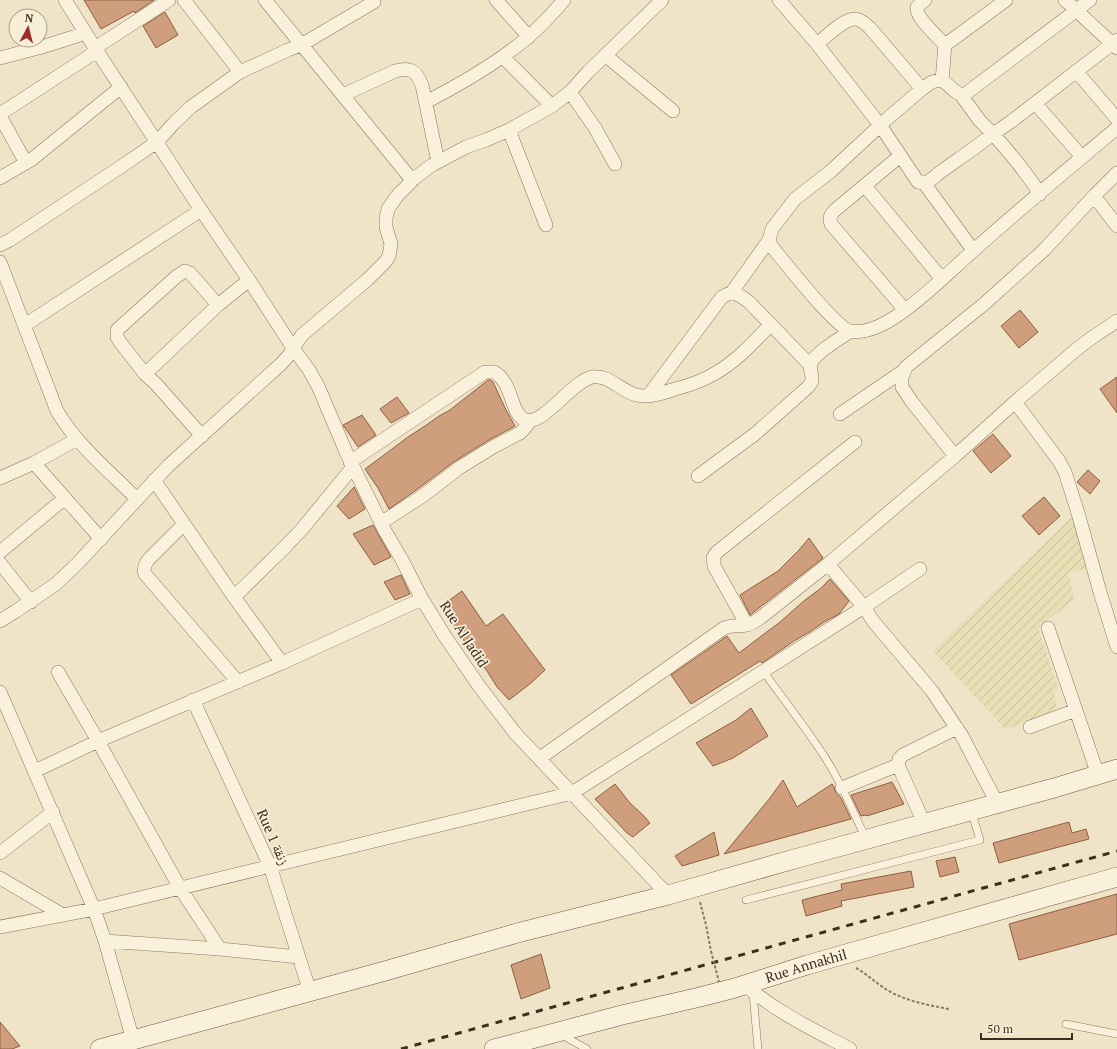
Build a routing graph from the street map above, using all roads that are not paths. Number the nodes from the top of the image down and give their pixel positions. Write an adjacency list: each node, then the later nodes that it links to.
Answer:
1 (65, 0): 15 (street, Rue Al Jadid)
2 (169, 0): 21 (street)
3 (184, 0): 25 (street)
4 (265, 0): 19 (street)
5 (496, 0): 16 (street)
6 (564, 0): 16 (street)
7 (662, 0): 22 (street)
8 (779, 0): 17 (street)
9 (925, 0): 20 (street)
10 (1006, 0): 20 (street)
11 (1065, 0): 14 (street)
12 (1090, 0): 14 (street)
13 (374, 2): 19 (street)
14 (1076, 10): 18 (street); 32 (street)
15 (86, 33): 21 (street, Rue Al Jadid); 24 (street)
16 (528, 37): 23 (street)
17 (816, 44): 29 (street); 39 (street)
18 (1115, 44): 26 (street)
19 (301, 45): 25 (street); 31 (street)
20 (945, 45): 27 (street)
21 (96, 50): 28 (street, Rue Al Jadid); 37 (street)
22 (605, 55): 30 (street); 36 (street)
23 (503, 57): 33 (street); 35 (street)
24 (0, 58)
25 (240, 72): 43 (street)
26 (1076, 72): 34 (street); 38 (street)
27 (942, 81): 29 (street); 32 (street)
28 (121, 87): 43 (street, Rue Al Jadid); 47 (street)
29 (922, 89): 39 (street)
30 (570, 92): 35 (street); 48 (street)
31 (343, 95): 33 (street); 51 (street)
32 (961, 95): 42 (street)
33 (426, 102): 46 (street)
34 (1035, 103): 42 (street); 45 (street)
35 (552, 106): 41 (street)
36 (673, 111)
37 (0, 115): 47 (street)
38 (1117, 119)
39 (880, 125): 44 (street); 59 (street)
40 (1117, 128): 45 (street)
41 (509, 130): 46 (street); 57 (street)
42 (993, 134): 52 (street); 54 (street)
43 (157, 142): 56 (street, Rue Al Jadid); 60 (street)
44 (900, 156): 52 (street); 53 (street)
45 (1082, 158): 54 (street)
46 (438, 162): 51 (street)
47 (26, 163): 50 (street)
48 (615, 164)
49 (1117, 173): 55 (street)
50 (0, 178)
51 (412, 180): 72 (street)
52 (924, 184): 61 (street)
53 (865, 186): 63 (street); 67 (street)
54 (1040, 194): 61 (street)
55 (1094, 196): 58 (street); 74 (street)
56 (201, 210): 64 (street, Rue Al Jadid); 70 (street)
57 (546, 225)
58 (1117, 226)
59 (769, 240): 65 (street); 71 (street)
60 (0, 245)
61 (974, 250): 63 (street)
62 (0, 262): 70 (street)
63 (942, 279): 67 (street)
64 (249, 280): 66 (street); 72 (street, Rue Al Jadid)
65 (732, 292): 69 (street); 76 (street)
66 (218, 305): 75 (street); 75 (street)
67 (905, 310): 71 (street)
68 (1117, 321): 77 (street)
69 (771, 324): 73 (street); 76 (street)
70 (25, 325): 81 (street)
71 (851, 332): 73 (street)
72 (293, 348): 80 (street); 85 (street, Rue Al Jadid)
73 (810, 365): 86 (street)
74 (903, 372): 78 (street); 83 (street)
75 (145, 374): 80 (street)
76 (648, 396): 79 (street)
77 (1016, 402): 83 (street); 105 (street)
78 (840, 414)
79 (530, 421): 85 (street); 91 (street)
80 (202, 436): 88 (street)
81 (77, 439): 84 (street); 90 (street)
82 (855, 442): 103 (street)
83 (955, 456): 96 (street)
84 (34, 463): 87 (street); 89 (street)
85 (352, 464): 91 (street, Rue Al Jadid); 98 (street)
86 (698, 476)
87 (0, 478)
88 (154, 480): 90 (street); 92 (street)
89 (64, 498): 93 (street); 94 (street)
90 (137, 499): 93 (street)
91 (381, 523): 99 (street, Rue Al Jadid)
92 (184, 524): 98 (street); 109 (street)
93 (101, 539): 100 (street)
94 (0, 552)
95 (0, 563): 100 (street)
96 (828, 564): 101 (street); 103 (street)
97 (920, 569): 101 (street)
98 (234, 597): 106 (street)
99 (422, 599): 106 (street); 117 (street, Rue Al Jadid)
100 (30, 602): 102 (street)
101 (864, 607): 108 (street); 115 (street)
102 (0, 621)
103 (747, 625): 117 (street)
104 (1048, 628): 113 (street)
105 (1117, 647)
106 (282, 663): 109 (street)
107 (58, 672): 116 (street)
108 (763, 672): 122 (lane); 123 (street)
109 (238, 682): 111 (street)
110 (0, 692): 112 (street)
111 (193, 700): 116 (street); 130 (street, Rue 1 زنقة)
112 (3, 707): 120 (street)
113 (1076, 710): 114 (street); 121 (street)
114 (1030, 727)
115 (957, 728): 118 (street); 124 (street)
116 (98, 741): 120 (street); 133 (street)
117 (540, 758): 123 (street, Rue Al Jadid)
118 (898, 765): 122 (street); 127 (street)
119 (1117, 769): 121 (main road)
120 (35, 771): 126 (street)
121 (1098, 775): 124 (main road)
122 (842, 788): 128 (lane)
123 (572, 793): 130 (street); 134 (street, Rue Al Jadid)
124 (997, 803): 125 (main road)
125 (971, 810): 127 (main road); 135 (lane)
126 (53, 812): 129 (street); 136 (street)
127 (924, 823): 128 (main road)
128 (866, 839): 134 (main road)
129 (0, 853)
130 (270, 866): 133 (street); 141 (street, Rue 1 زنقة)
131 (1117, 877): 142 (main road, Rue Annakhil)
132 (0, 878): 137 (street)
133 (180, 888): 136 (street); 140 (street)
134 (668, 895): 143 (main road)
135 (746, 900)
136 (94, 908): 137 (street); 139 (street)
137 (63, 915): 138 (street)
138 (0, 927)
139 (105, 942): 140 (street); 147 (street)
140 (220, 949): 141 (street)
141 (299, 957): 143 (street, Rue 1 زنقة)
142 (749, 989): 146 (main road, Rue Annakhil); 151 (lane); 152 (street)
143 (310, 992): 147 (main road)
144 (1066, 1024): 145 (lane)
145 (1117, 1034)
146 (550, 1036): 149 (main road, Rue Annakhil); 150 (lane)
147 (133, 1040): 148 (main road)
148 (100, 1049)
149 (494, 1049)
150 (587, 1049)
151 (758, 1049)
152 (850, 1049)

